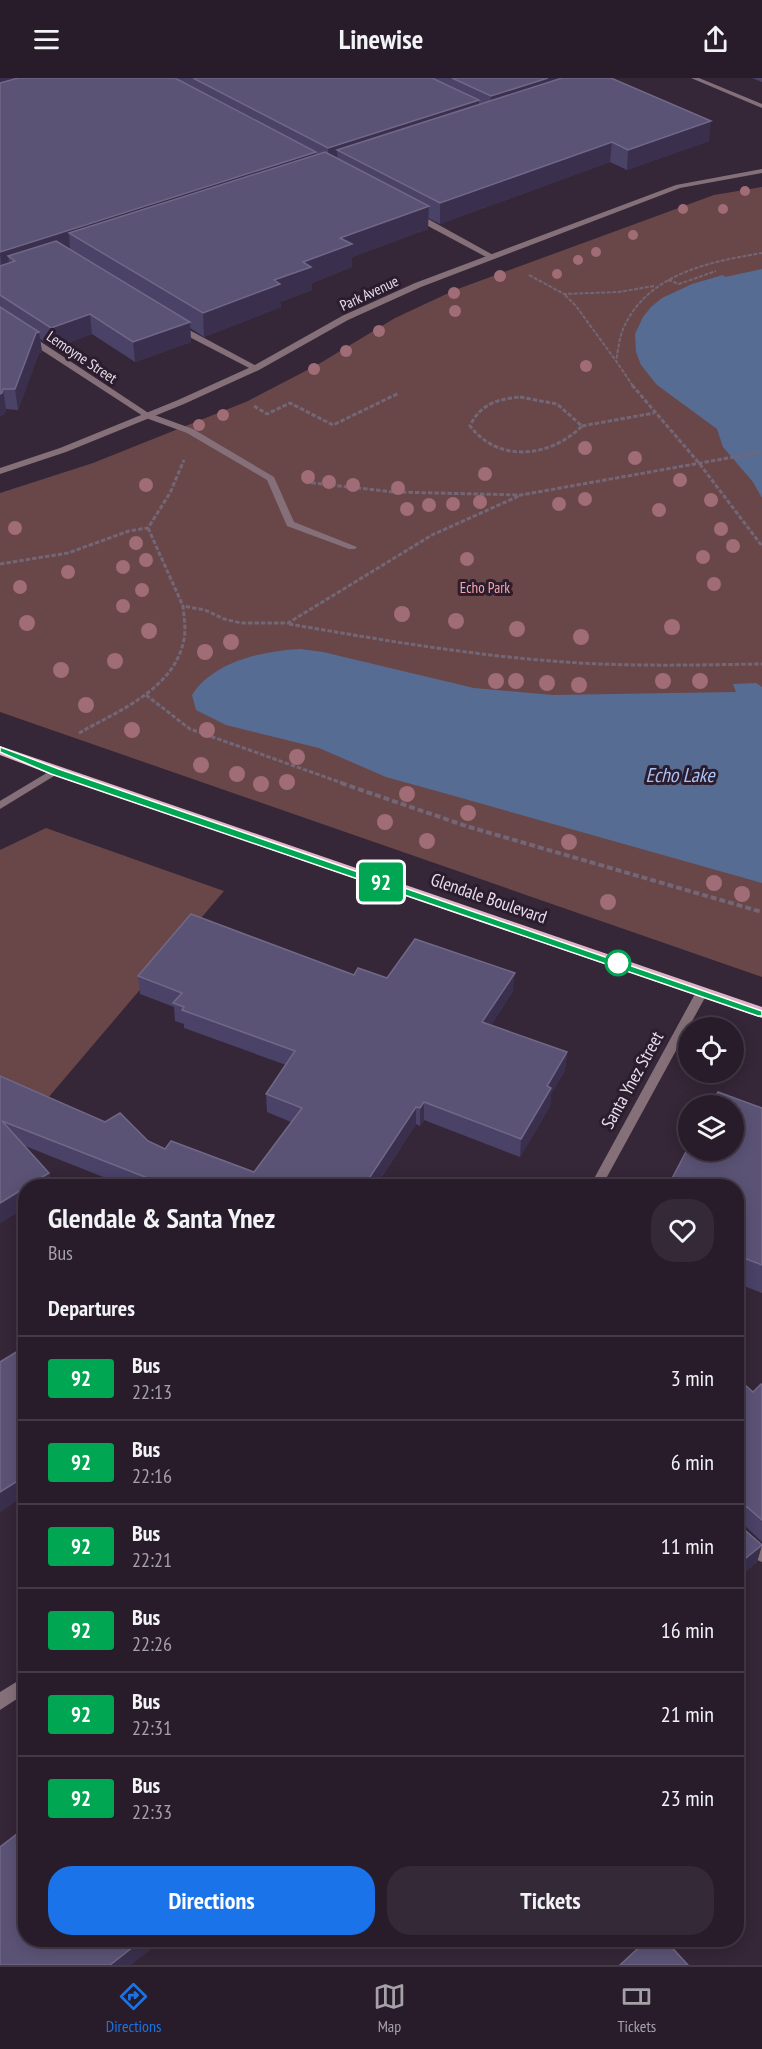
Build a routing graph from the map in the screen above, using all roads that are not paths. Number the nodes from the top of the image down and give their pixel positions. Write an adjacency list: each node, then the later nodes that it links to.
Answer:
1 (694, 78): 2 (street)
2 (762, 106)
3 (762, 171): 5 (street, Park Avenue)
4 (405, 211): 5 (street)
5 (491, 256): 8 (street, Park Avenue)
6 (173, 324): 8 (street)
7 (19, 331): 9 (street, Lemoyne Street)
8 (256, 368): 9 (street, Park Avenue)
9 (149, 416): 10 (street, Park Avenue); 11 (street, Lemoyne Street)
10 (0, 471)
11 (352, 547)
12 (0, 750): 13 (main road, Glendale Boulevard)
13 (55, 771): 14 (street); 15 (main road, Glendale Boulevard)
14 (0, 806)
15 (702, 992): 16 (main road, Glendale Boulevard); 17 (street, Santa Ynez Street)
16 (762, 1013)
17 (600, 1179)
18 (744, 1538): 19 (street)
19 (762, 1555)
20 (18, 1689): 21 (street)
21 (0, 1702)

